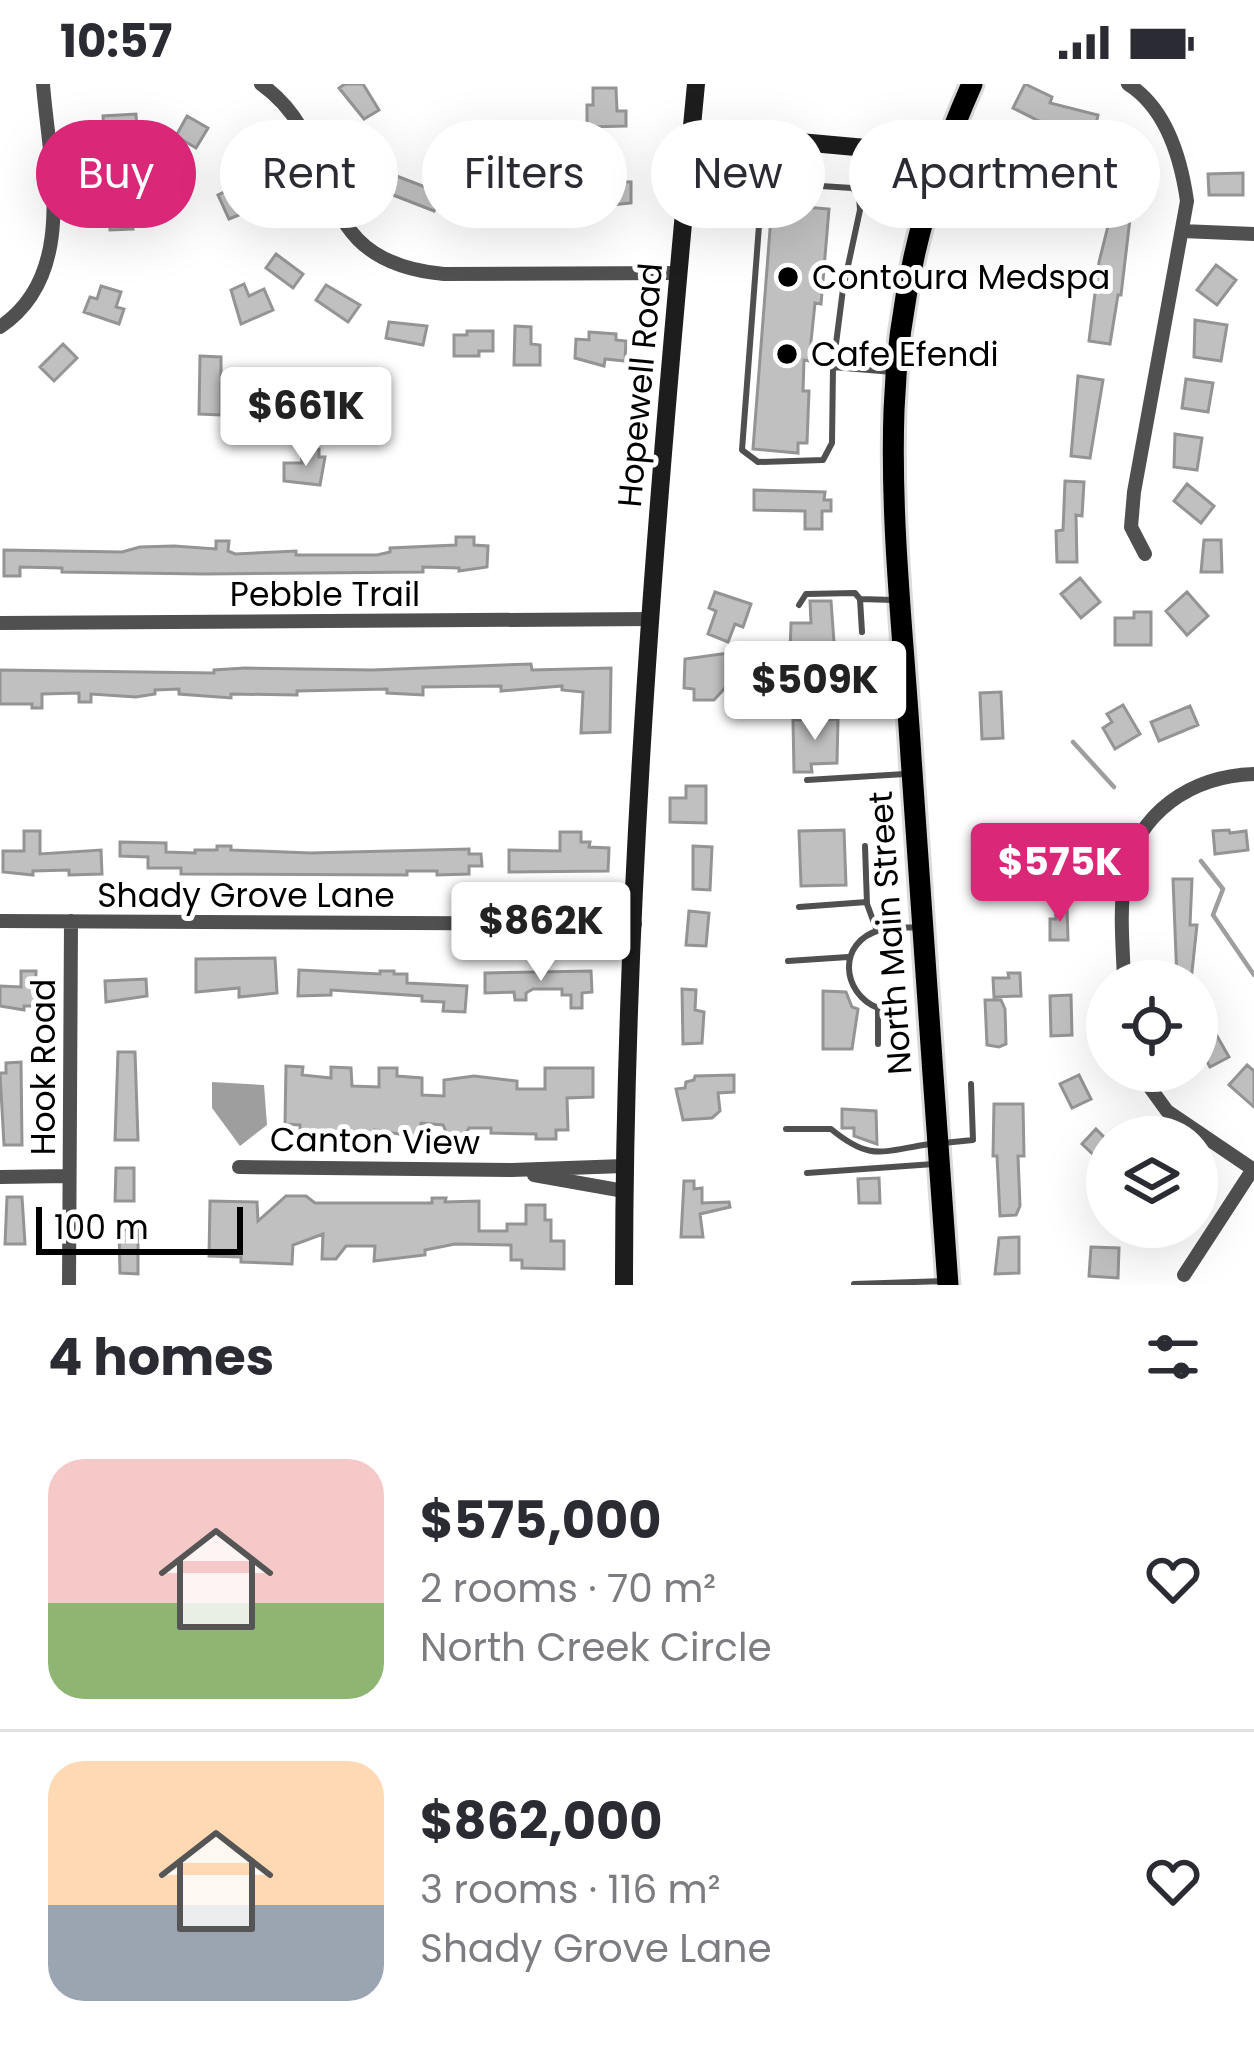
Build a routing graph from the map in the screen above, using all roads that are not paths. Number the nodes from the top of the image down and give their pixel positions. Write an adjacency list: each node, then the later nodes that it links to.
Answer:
1 (43, 84): 13 (street)
2 (261, 84): 12 (street)
3 (696, 84): 6 (street, Hopewell Road)
4 (972, 84): 7 (main road, North Main Street)
5 (1131, 85): 10 (street)
6 (692, 120)
7 (958, 120)
8 (683, 228): 12 (street, Hopewell Road)
9 (922, 228): 15 (main road, North Main Street)
10 (1182, 231): 11 (street); 16 (street)
11 (1254, 234)
12 (679, 273): 20 (street, Hopewell Road)
13 (0, 328)
14 (833, 367): 14 (lane); 15 (lane)
15 (897, 372): 18 (main road, North Main Street)
16 (1145, 554)
17 (860, 599): 18 (lane); 19 (lane); 22 (lane)
18 (901, 600): 23 (main road, North Main Street)
19 (799, 605)
20 (651, 619): 21 (street, Pebble Trail); 33 (street, Hopewell Road)
21 (0, 623)
22 (862, 632)
23 (907, 693): 24 (lane); 25 (main road, North Main Street)
24 (798, 700)
25 (912, 774): 27 (lane); 34 (main road, North Main Street)
26 (1254, 774): 37 (street)
27 (806, 780)
28 (865, 846): 29 (lane)
29 (867, 902): 30 (lane); 35 (lane)
30 (799, 907)
31 (0, 921): 32 (street, Shady Grove Lane)
32 (71, 921): 33 (street, Shady Grove Lane); 50 (street, Hook Road)
33 (635, 924): 44 (street, Hopewell Road)
34 (922, 926): 35 (lane); 43 (main road, North Main Street)
35 (877, 931): 36 (lane)
36 (848, 957): 38 (lane); 39 (lane)
37 (1124, 960)
38 (788, 961)
39 (878, 1044)
40 (971, 1084): 43 (lane)
41 (1153, 1092): 47 (street)
42 (786, 1129): 43 (lane)
43 (939, 1154): 49 (lane); 55 (main road, North Main Street)
44 (624, 1166): 46 (street, Canton View); 53 (street, Hopewell Road)
45 (238, 1167): 48 (street, Canton View)
46 (584, 1168): 48 (street, Canton View); 52 (street)
47 (1253, 1169): 54 (street)
48 (512, 1170): 52 (street, Canton View)
49 (807, 1173)
50 (69, 1176): 51 (street); 57 (street, Hook Road)
51 (0, 1177)
52 (584, 1186): 53 (street, Canton View)
53 (624, 1190): 58 (street, Hopewell Road)
54 (1184, 1275)
55 (948, 1283): 56 (lane)
56 (854, 1284)
57 (68, 1285)
58 (624, 1285)

